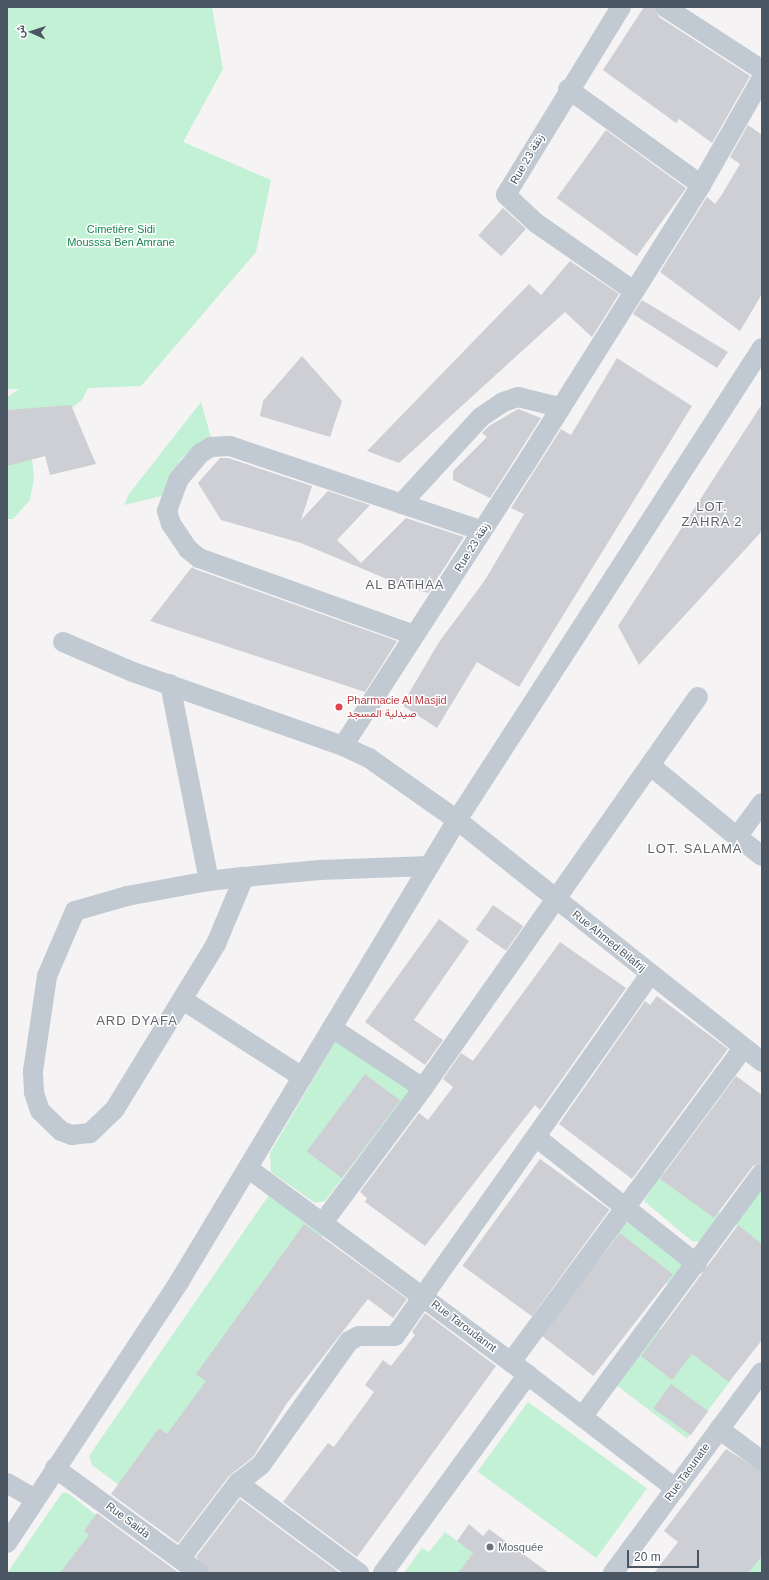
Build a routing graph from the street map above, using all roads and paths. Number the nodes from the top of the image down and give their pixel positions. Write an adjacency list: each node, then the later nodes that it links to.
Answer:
1 (621, 7): 5 (street, Rue 23 زنقة)
2 (665, 7): 3 (street)
3 (762, 70)
4 (762, 78): 6 (street, Rue 23 زنقة)
5 (568, 89): 6 (street); 7 (street, Rue 23 زنقة)
6 (700, 185): 7 (street, Rue 23 زنقة)
7 (634, 291): 9 (street, Rue 23 زنقة)
8 (762, 348): 19 (street)
9 (559, 407): 10 (street); 11 (street, Rue 23 زنقة)
10 (401, 504): 11 (street); 12 (street)
11 (482, 531): 12 (street, Rue 23 زنقة)
12 (414, 635): 16 (street, Rue 23 زنقة)
13 (63, 642): 14 (street, Rue Ahmed Bilafrij)
14 (170, 684): 16 (street, Rue Ahmed Bilafrij); 24 (street)
15 (698, 697): 17 (street)
16 (343, 746): 19 (street, Rue Ahmed Bilafrij)
17 (651, 766): 20 (street); 25 (street)
18 (762, 803): 20 (street)
19 (457, 820): 22 (street); 25 (street, Rue Ahmed Bilafrij)
20 (737, 837): 21 (street)
21 (762, 856)
22 (429, 866): 23 (street); 28 (street)
23 (244, 877): 24 (street); 27 (street)
24 (209, 881): 27 (street)
25 (556, 898): 26 (street, Rue Ahmed Bilafrij); 32 (street)
26 (650, 974): 29 (street, Rue Ahmed Bilafrij); 33 (street)
27 (183, 1000): 31 (street)
28 (332, 1028): 31 (street); 32 (street)
29 (742, 1048): 30 (street, Rue Ahmed Bilafrij); 36 (street)
30 (762, 1062)
31 (302, 1077): 34 (street)
32 (423, 1088): 37 (street)
33 (536, 1137): 36 (street); 39 (street)
34 (249, 1169): 37 (street, Rue Taroudannt); 46 (street)
35 (762, 1173): 38 (street)
36 (626, 1209): 38 (street); 40 (street)
37 (324, 1221): 39 (street, Rue Taroudannt)
38 (697, 1264): 43 (street)
39 (425, 1297): 40 (street, Rue Taroudannt); 48 (street)
40 (511, 1362): 42 (street, Rue Taroudannt)
41 (762, 1372): 44 (street, Rue Taounate)
42 (528, 1374): 43 (street, Rue Taroudannt); 55 (street)
43 (582, 1417): 49 (street, Rue Taroudannt)
44 (719, 1429): 45 (street); 49 (street, Rue Taounate)
45 (762, 1461)
46 (55, 1468): 50 (street); 52 (street, Rue Saida)
47 (7, 1482): 50 (street)
48 (238, 1483): 52 (street); 54 (street)
49 (676, 1488): 56 (street, Rue Taounate)
50 (35, 1499): 51 (street)
51 (7, 1543)
52 (180, 1559): 53 (street, Rue Saida)
53 (199, 1573)
54 (360, 1573)
55 (383, 1573)
56 (613, 1573)

